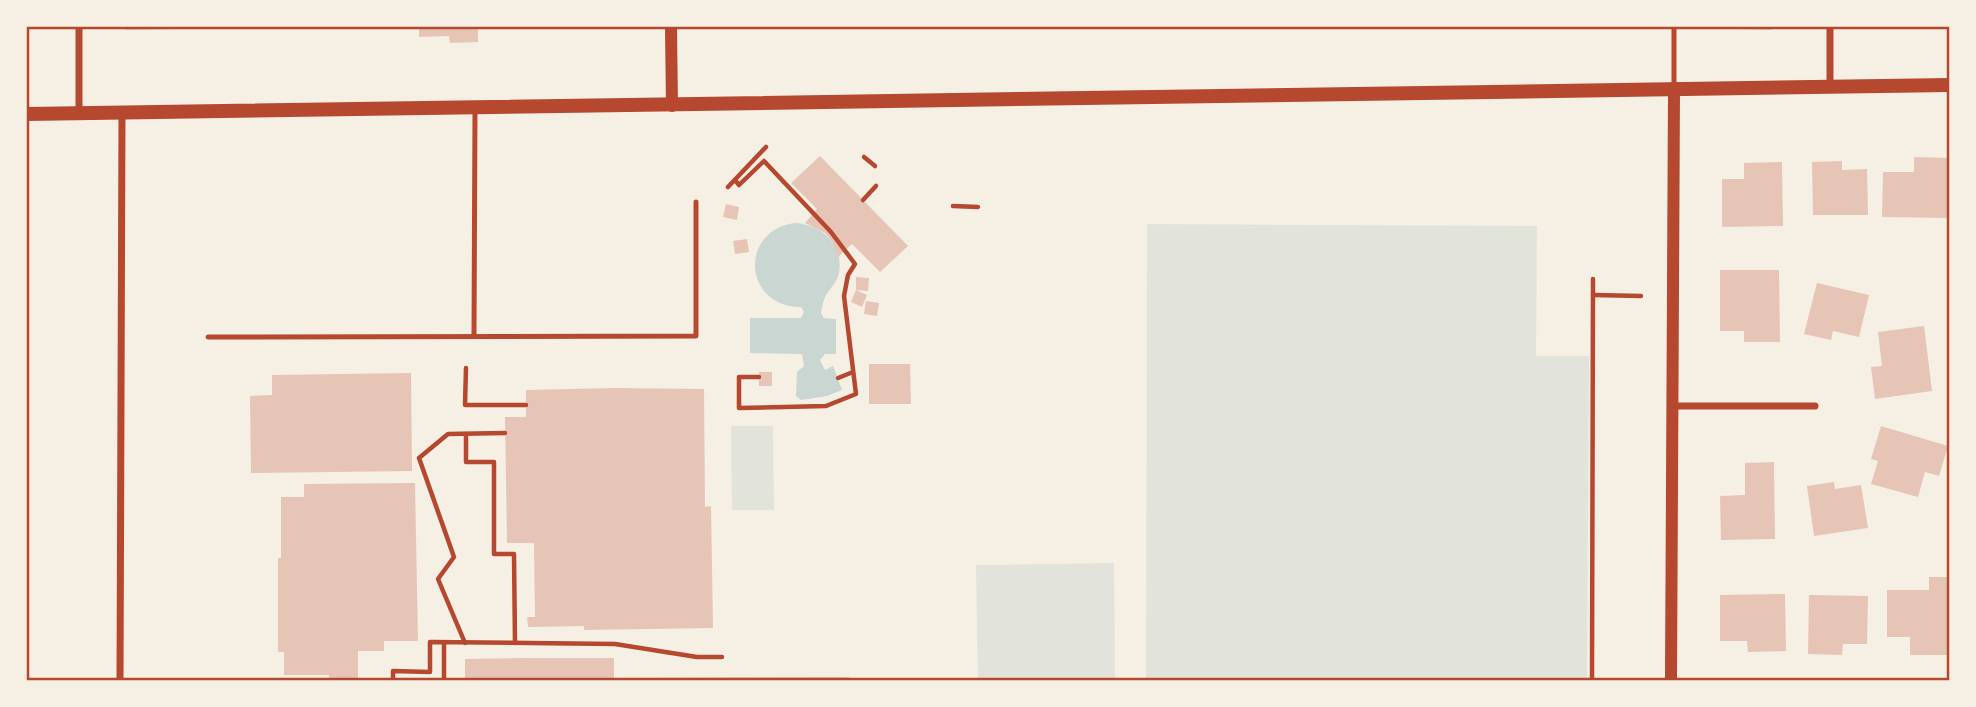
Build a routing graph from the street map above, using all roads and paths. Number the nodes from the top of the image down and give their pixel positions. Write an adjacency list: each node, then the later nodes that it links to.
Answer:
1 (79, 26): 12 (street)
2 (671, 26): 8 (street)
3 (1674, 26): 7 (lane)
4 (1830, 26): 6 (street)
5 (1950, 85): 6 (main road)
6 (1830, 88): 7 (main road)
7 (1674, 91): 8 (main road); 33 (street)
8 (672, 106): 9 (main road)
9 (475, 107): 11 (main road); 26 (lane)
10 (26, 114): 12 (main road)
11 (122, 114): 12 (main road); 41 (street)
12 (79, 115)
13 (766, 147): 16 (path)
14 (864, 157): 15 (path)
15 (875, 166)
16 (735, 180): 18 (path); 29 (path)
17 (876, 186): 19 (path)
18 (728, 187)
19 (863, 200)
20 (696, 202): 26 (lane)
21 (953, 206): 22 (path)
22 (978, 207)
23 (1593, 279): 24 (path)
24 (1593, 295): 25 (path); 44 (path)
25 (1641, 296)
26 (474, 336): 27 (lane)
27 (208, 337)
28 (466, 368): 32 (path)
29 (853, 372): 30 (path); 31 (path)
30 (759, 377)
31 (838, 378)
32 (526, 405)
33 (1672, 406): 34 (street); 45 (street)
34 (1815, 406)
35 (505, 433): 36 (path)
36 (466, 434): 38 (path); 39 (path)
37 (444, 643): 38 (path); 42 (path); 43 (path)
38 (466, 643): 39 (path)
39 (515, 643): 40 (path)
40 (722, 657)
41 (120, 681)
42 (393, 681)
43 (444, 681)
44 (1592, 681)
45 (1671, 681)

